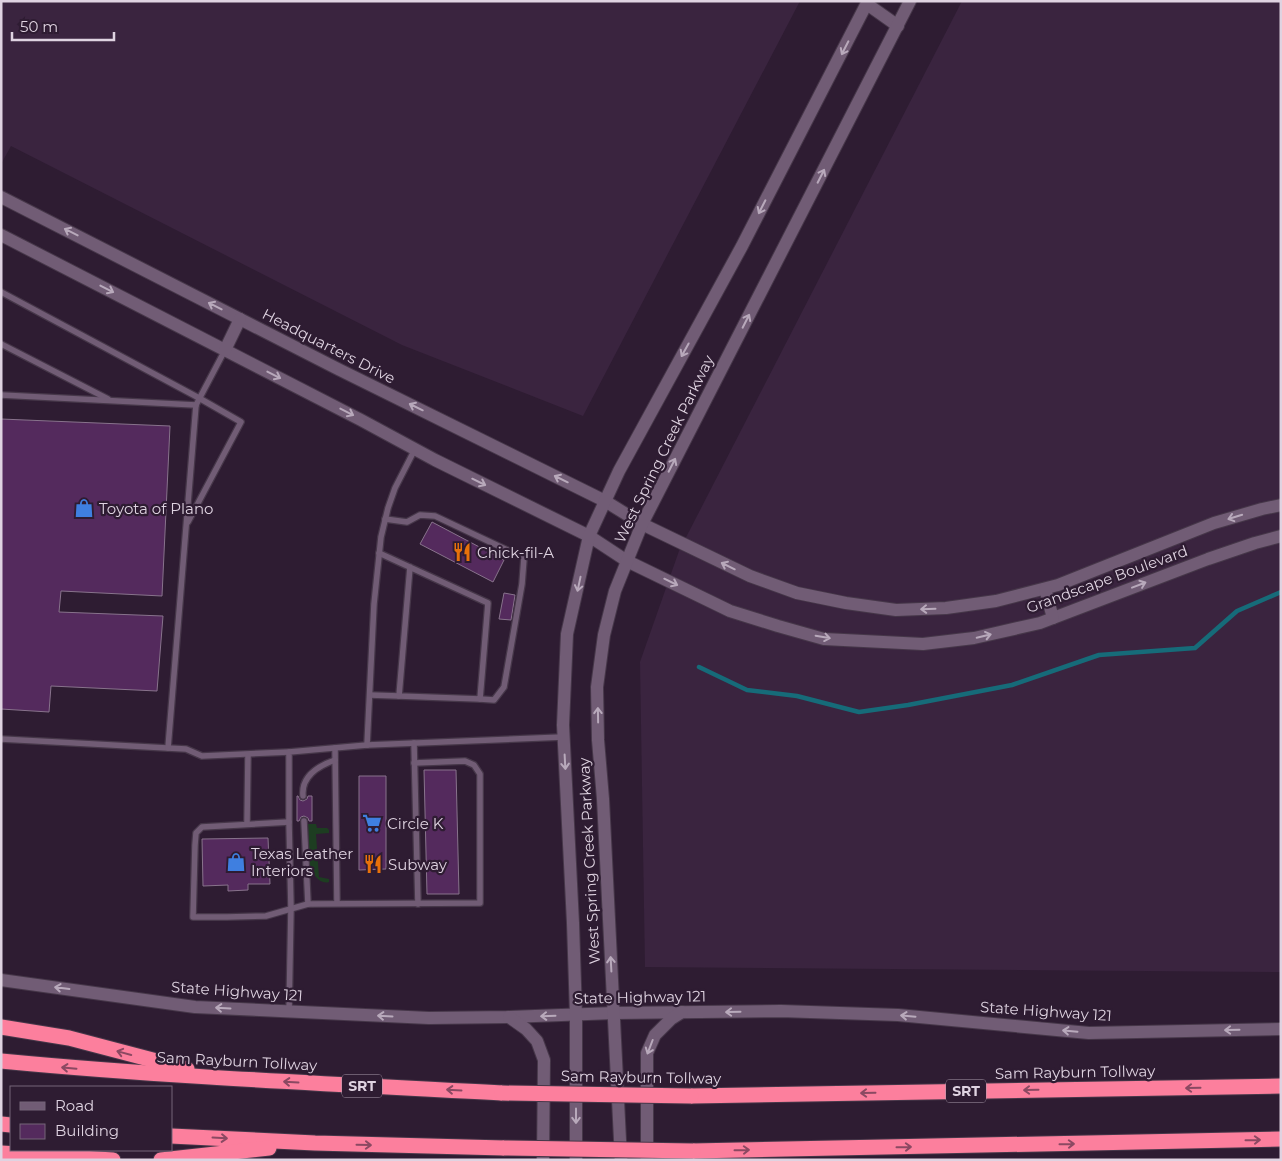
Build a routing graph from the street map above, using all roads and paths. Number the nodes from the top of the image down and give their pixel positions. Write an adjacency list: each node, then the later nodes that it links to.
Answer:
1 (910, 1): 3 (main road, West Spring Creek Parkway)
2 (868, 3): 3 (main road); 15 (main road, West Spring Creek Parkway, one-way to 15)
3 (898, 26): 18 (main road, West Spring Creek Parkway, one-way to 3)
4 (1, 197): 7 (main road, Headquarters Drive, one-way to 4)
5 (1, 235): 9 (main road, one-way to 9)
6 (1, 292): 11 (lane)
7 (240, 319): 9 (main road); 15 (main road, Headquarters Drive, one-way to 7)
8 (1, 344): 12 (lane)
9 (225, 350): 11 (lane); 14 (main road, one-way to 14)
10 (3, 394): 12 (lane)
11 (199, 398): 13 (lane); 19 (lane)
12 (112, 401): 13 (lane)
13 (196, 405): 19 (lane)
14 (415, 449): 17 (lane); 20 (main road, one-way to 20)
15 (605, 501): 18 (main road, Headquarters Drive); 20 (main road, West Spring Creek Parkway)
16 (1281, 505): 25 (main road, Grandscape Boulevard, one-way to 25)
17 (385, 519): 22 (lane); 29 (lane)
18 (642, 524): 23 (main road, West Spring Creek Parkway); 25 (main road, Grandscape Boulevard, one-way to 18)
19 (186, 525): 34 (lane)
20 (589, 536): 23 (main road); 30 (main road, West Spring Creek Parkway, one-way to 30)
21 (1281, 536): 26 (main road, Grandscape Boulevard, one-way to 21)
22 (379, 553): 24 (lane); 27 (lane)
23 (627, 561): 26 (main road, Grandscape Boulevard, one-way to 26); 51 (main road, West Spring Creek Parkway, one-way to 23)
24 (410, 567): 28 (lane); 29 (lane)
25 (1045, 589): 26 (main road)
26 (1053, 618)
27 (370, 696): 28 (lane); 33 (lane)
28 (399, 696): 29 (lane)
29 (480, 699)
30 (563, 737): 32 (lane); 52 (main road, West Spring Creek Parkway, one-way to 52)
31 (1, 739): 34 (lane)
32 (414, 743): 33 (lane); 39 (lane)
33 (367, 745): 35 (lane)
34 (168, 748): 37 (lane)
35 (335, 748): 36 (lane); 38 (lane)
36 (289, 752): 37 (lane); 42 (lane)
37 (248, 754): 43 (lane)
38 (335, 760): 40 (lane); 44 (lane)
39 (414, 763): 46 (lane); 46 (lane)
40 (303, 796)
41 (304, 821): 45 (lane)
42 (289, 822): 43 (lane); 47 (lane)
43 (247, 824): 47 (lane)
44 (337, 903): 45 (lane); 46 (lane)
45 (308, 904): 47 (lane)
46 (418, 904)
47 (291, 908): 49 (lane)
48 (1, 980): 49 (main road, State Highway 121, one-way to 48)
49 (289, 1012): 53 (main road, State Highway 121, one-way to 49)
50 (682, 1012): 51 (main road, State Highway 121); 55 (main road, State Highway 121, one-way to 50); 68 (main road, one-way to 68)
51 (614, 1013): 52 (main road, State Highway 121); 67 (main road, West Spring Creek Parkway)
52 (576, 1014): 53 (main road, State Highway 121, one-way to 53); 66 (main road, West Spring Creek Parkway, one-way to 66)
53 (509, 1017): 65 (main road)
54 (1, 1027): 57 (highway, one-way to 54)
55 (1281, 1029)
56 (1, 1061): 57 (highway, Sam Rayburn Tollway / SRT, one-way to 56)
57 (222, 1078): 58 (highway, Sam Rayburn Tollway / SRT, one-way to 57, bridge)
58 (1281, 1086)
59 (172, 1136): 61 (highway, one-way to 61)
60 (1281, 1140): 61 (highway, one-way to 60, bridge)
61 (315, 1143): 64 (highway)
62 (1, 1153): 63 (highway)
63 (113, 1160)
64 (161, 1160)
65 (543, 1160)
66 (576, 1160)
67 (621, 1160)
68 (647, 1160)

